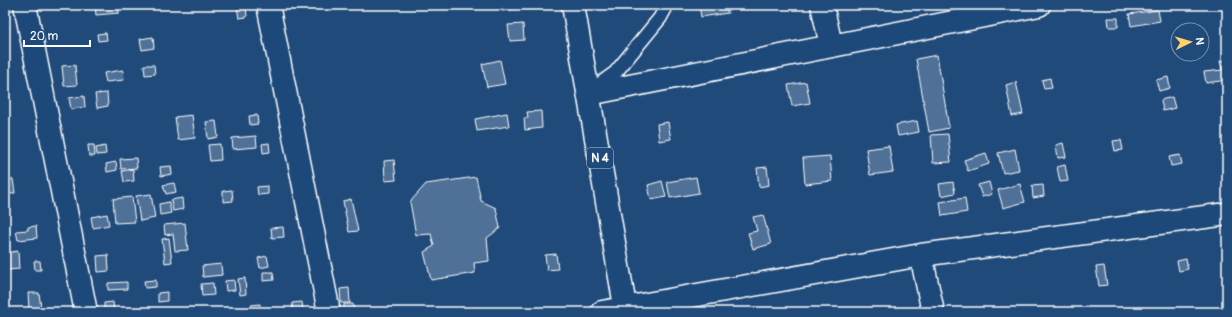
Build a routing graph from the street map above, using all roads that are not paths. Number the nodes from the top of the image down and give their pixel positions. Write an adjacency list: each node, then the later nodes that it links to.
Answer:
1 (25, 5): 12 (main road)
2 (268, 5): 13 (main road)
3 (573, 5): 8 (main road, N 4)
4 (667, 5): 8 (lane)
5 (822, 5): 7 (main road)
6 (1039, 5): 7 (main road)
7 (831, 45): 8 (main road)
8 (589, 94): 11 (main road, N 4)
9 (1227, 214): 10 (main road)
10 (921, 255): 11 (main road); 15 (main road)
11 (626, 310): 14 (main road)
12 (86, 312)
13 (329, 312)
14 (602, 312)
15 (933, 312)

